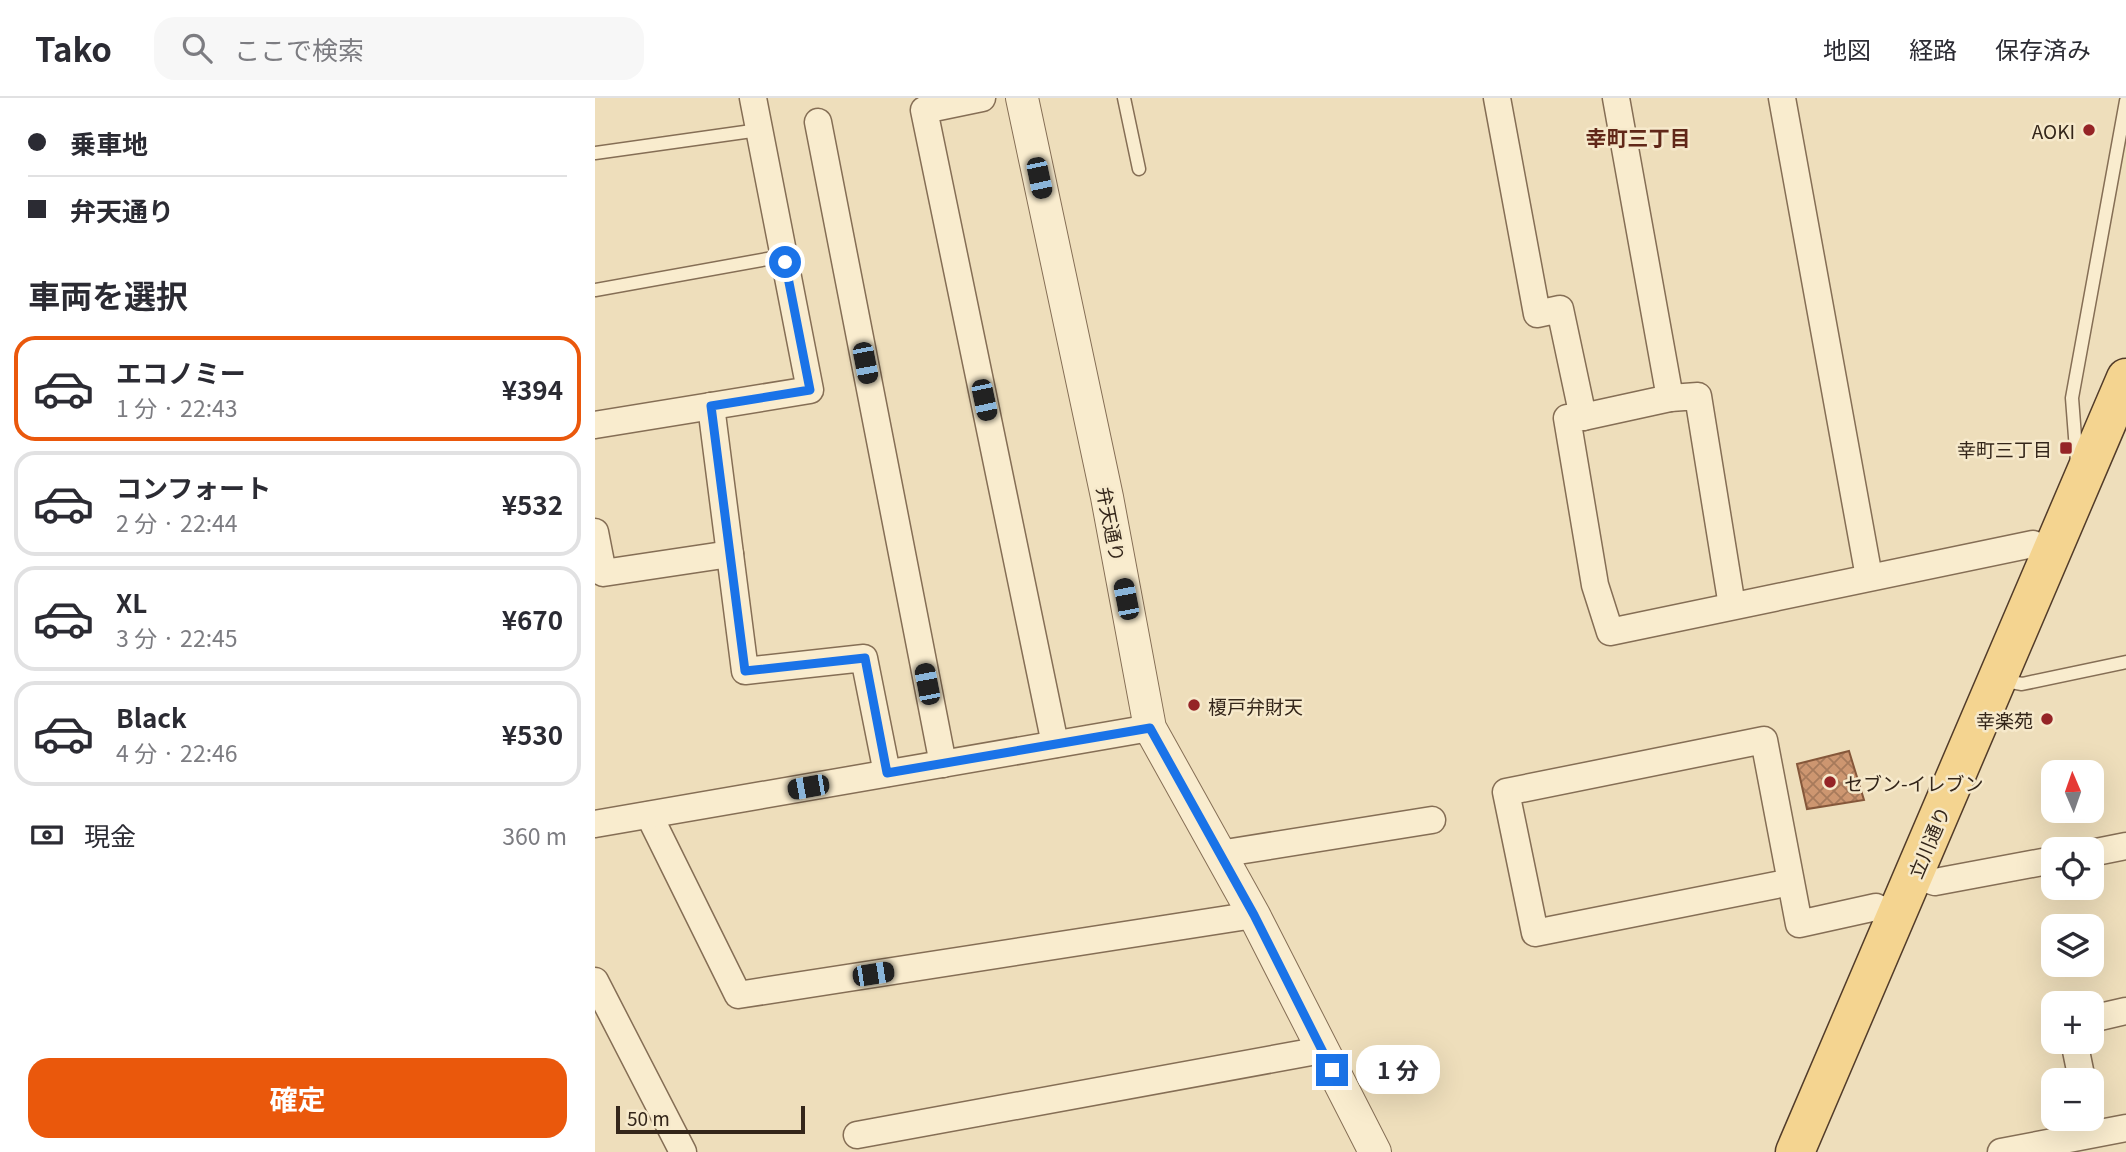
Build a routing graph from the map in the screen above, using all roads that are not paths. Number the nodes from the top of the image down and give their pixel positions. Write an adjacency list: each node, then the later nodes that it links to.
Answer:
1 (753, 98): 10 (street)
2 (982, 98): 29 (street)
3 (1022, 98): 28 (street, 弁天通り)
4 (1124, 98): 12 (lane)
5 (1497, 98): 18 (street)
6 (1616, 98): 16 (street)
7 (1782, 98): 24 (street)
8 (2126, 101): 20 (lane)
9 (818, 122): 30 (street)
10 (759, 130): 11 (lane); 13 (street)
11 (595, 153)
12 (1139, 169)
13 (784, 257): 14 (lane); 17 (street)
14 (595, 290)
15 (2126, 378): 20 (main road, 立川通り)
16 (1670, 398): 18 (street); 25 (street)
17 (711, 406): 19 (street); 23 (street)
18 (1583, 417): 25 (street)
19 (595, 425)
20 (2079, 489): 22 (main road, 立川通り)
21 (595, 532): 23 (street)
22 (2053, 552): 24 (street); 27 (main road, 立川通り)
23 (730, 554): 31 (street)
24 (1869, 577): 25 (street)
25 (1732, 606)
26 (2126, 662): 27 (lane)
27 (1998, 679): 39 (main road, 立川通り)
28 (1150, 728): 29 (street); 37 (street, 弁天通り)
29 (1055, 744): 30 (street)
30 (943, 764): 31 (street)
31 (887, 773): 32 (street)
32 (649, 815): 34 (street); 41 (street)
33 (1432, 820): 37 (street)
34 (595, 824)
35 (2126, 846): 36 (street)
36 (2104, 850)
37 (1219, 854): 41 (street, 弁天通り)
38 (2041, 862): 39 (street)
39 (1913, 875): 42 (main road, 立川通り)
40 (1791, 883): 40 (street); 42 (street)
41 (1254, 915): 46 (street, 弁天通り)
42 (1896, 916): 51 (main road, 立川通り)
43 (595, 981): 49 (street)
44 (2126, 1012): 45 (street)
45 (2104, 1016)
46 (1322, 1050): 48 (street); 50 (street, 弁天通り)
47 (2107, 1133): 52 (street)
48 (857, 1135)
49 (683, 1152)
50 (1375, 1152)
51 (1795, 1152)
52 (2001, 1152)

